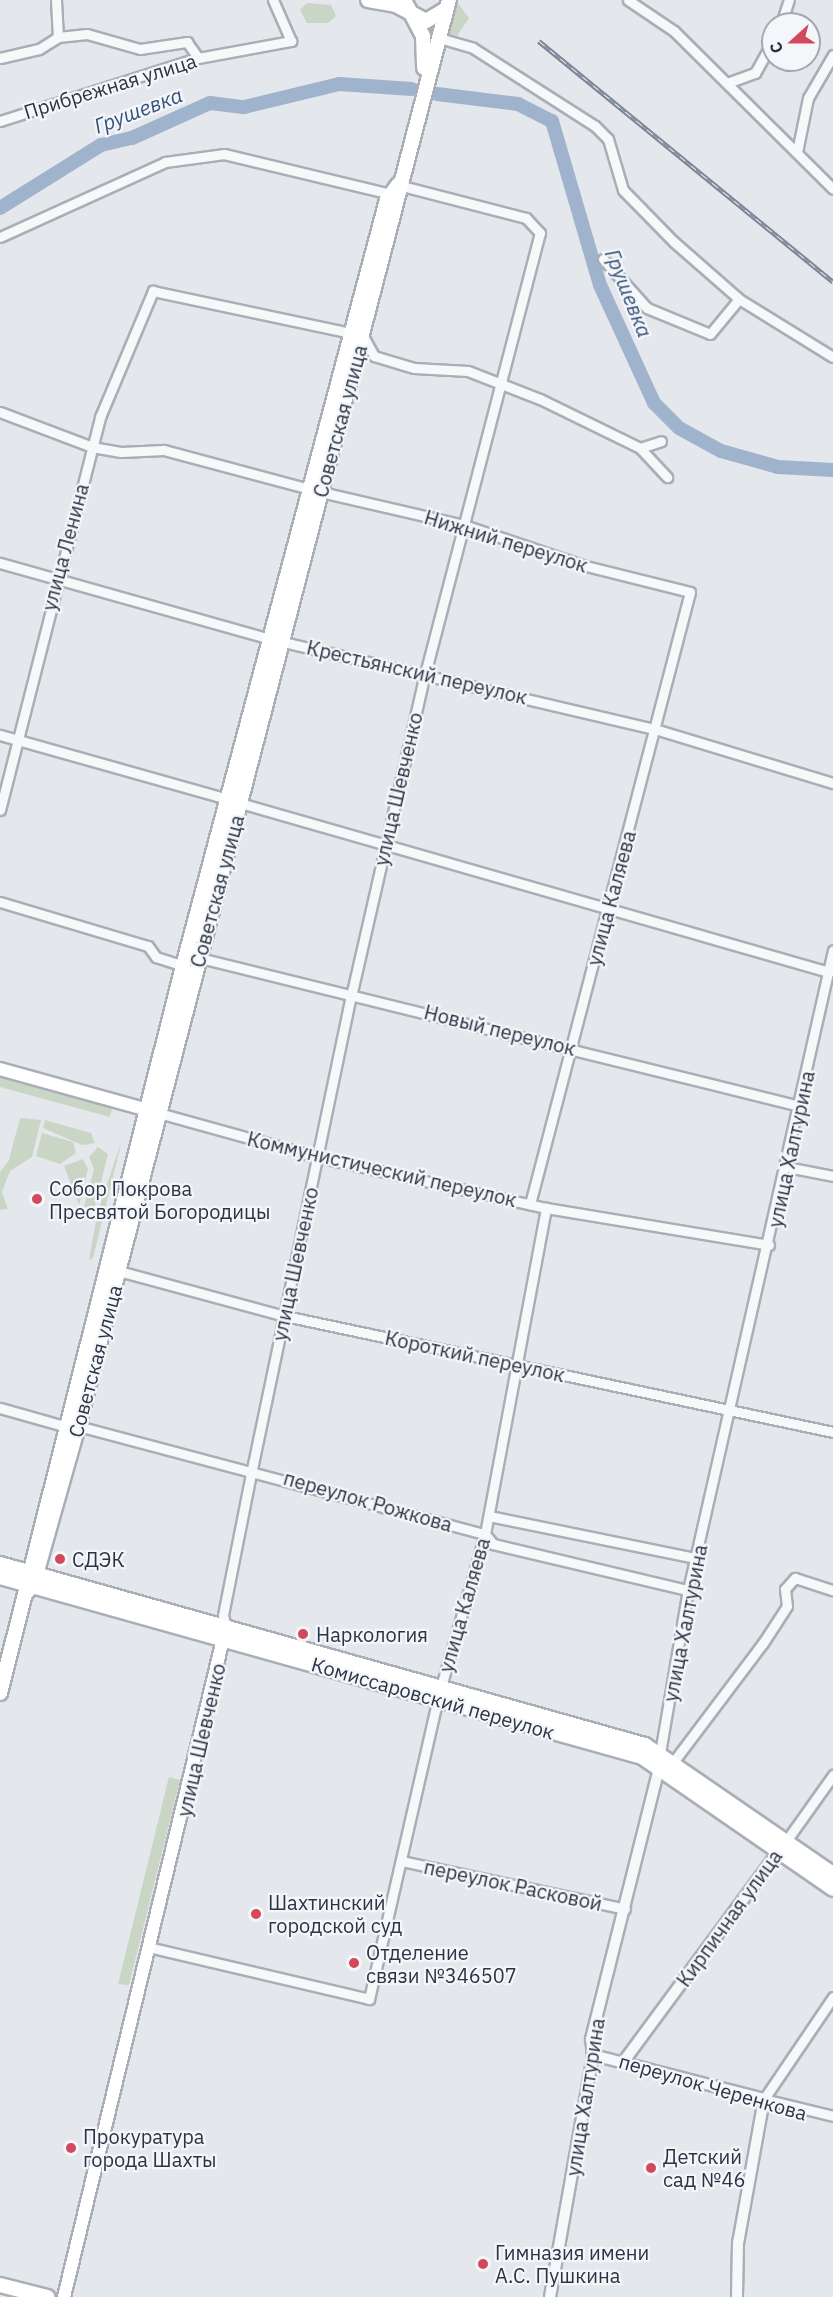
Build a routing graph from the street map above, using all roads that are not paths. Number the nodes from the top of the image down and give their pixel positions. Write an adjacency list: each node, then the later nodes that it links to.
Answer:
1 (56, 0): 8 (street)
2 (273, 0): 12 (street, Прибрежная улица)
3 (368, 0): 7 (main road)
4 (404, 0): 7 (main road, Советская улица)
5 (628, 0): 14 (street)
6 (448, 4): 7 (main road); 9 (main road, Советская улица)
7 (410, 14): 15 (main road, Советская улица)
8 (58, 37): 11 (street); 12 (street)
9 (439, 38): 15 (main road, Советская улица); 22 (street)
10 (833, 55): 17 (street)
11 (0, 58)
12 (198, 58): 16 (street, Прибрежная улица)
13 (761, 62): 14 (street)
14 (727, 83): 17 (street)
15 (424, 85): 18 (main road, Советская улица)
16 (0, 121)
17 (796, 152): 19 (street)
18 (395, 189): 20 (street); 23 (main road, Советская улица); 25 (street, улица Шевченко)
19 (833, 189)
20 (0, 237)
21 (603, 259): 22 (street)
22 (739, 300): 24 (street)
23 (357, 335): 25 (street); 28 (street, улица Ленина); 31 (main road, Советская улица)
24 (833, 357)
25 (501, 384): 29 (street); 32 (street, улица Шевченко)
26 (0, 412): 28 (street, Нижний переулок)
27 (661, 441): 29 (street)
28 (92, 447): 31 (street, Нижний переулок); 34 (street, улица Ленина)
29 (640, 448): 30 (street)
30 (667, 477)
31 (315, 491): 32 (street, Нижний переулок); 36 (main road, Советская улица)
32 (464, 525): 35 (street, Нижний переулок); 37 (street, улица Шевченко)
33 (0, 563): 34 (street, Крестьянский переулок)
34 (56, 580): 36 (street, Крестьянский переулок); 40 (street, улица Ленина)
35 (690, 592): 38 (street, улица Каляева)
36 (276, 640): 37 (street, Крестьянский переулок); 42 (main road, Советская улица)
37 (425, 674): 38 (street, Крестьянский переулок); 44 (street, улица Шевченко)
38 (655, 729): 41 (street, Крестьянский переулок); 46 (street, улица Каляева)
39 (0, 735): 40 (street)
40 (15, 740): 42 (street); 43 (street, улица Ленина)
41 (833, 783)
42 (234, 801): 44 (street); 48 (main road, Советская улица); 49 (main road, Советская улица)
43 (0, 810)
44 (386, 845): 46 (street); 51 (street, улица Шевченко)
45 (0, 902): 49 (street)
46 (608, 908): 50 (street); 52 (street, улица Каляева)
47 (833, 950): 50 (street, улица Халтурина)
48 (200, 958): 51 (street, Новый переулок); 55 (main road, Советская улица)
49 (183, 966): 55 (main road, Советская улица)
50 (829, 972): 54 (street, улица Халтурина)
51 (352, 992): 52 (street, Новый переулок); 56 (street, улица Шевченко)
52 (571, 1048): 54 (street, Новый переулок); 59 (street, улица Каляева)
53 (0, 1069): 55 (main road, Коммунистический переулок)
54 (800, 1106): 57 (street, улица Халтурина)
55 (152, 1111): 56 (street, Коммунистический переулок); 62 (main road, Советская улица); 67 (main road, Советская улица)
56 (318, 1157): 59 (street, Коммунистический переулок); 63 (street, улица Шевченко)
57 (787, 1167): 58 (street); 61 (street, улица Халтурина)
58 (833, 1176)
59 (531, 1204): 60 (street, Коммунистический переулок)
60 (546, 1208): 61 (street, Коммунистический переулок); 64 (street, улица Каляева)
61 (770, 1245): 66 (street, улица Халтурина)
62 (119, 1271): 63 (street, Короткий переулок); 67 (main road, Советская улица)
63 (285, 1316): 64 (street, Короткий переулок); 69 (street, улица Шевченко)
64 (513, 1364): 66 (street, Короткий переулок); 70 (street, улица Каляева)
65 (0, 1408): 67 (street, переулок Рожкова)
66 (732, 1410): 68 (street, Короткий переулок); 72 (street, улица Халтурина)
67 (71, 1426): 69 (street, переулок Рожкова); 75 (main road, Советская улица)
68 (833, 1432)
69 (252, 1469): 71 (street, переулок Рожкова); 78 (street, улица Шевченко)
70 (489, 1516): 71 (street, улица Каляева); 72 (street)
71 (485, 1534): 76 (street, переулок Рожкова); 80 (street, улица Каляева)
72 (696, 1558): 76 (street, улица Халтурина)
73 (0, 1564): 75 (main road, Комиссаровский переулок)
74 (0, 1577): 75 (main road, Комиссаровский переулок)
75 (29, 1582): 78 (main road, Комиссаровский переулок); 79 (main road, Советская улица)
76 (688, 1590): 81 (street, улица Халтурина)
77 (833, 1590): 82 (street, улица Халтурина)
78 (225, 1633): 80 (main road, Комиссаровский переулок); 90 (main road, улица Шевченко)
79 (0, 1693)
80 (439, 1695): 81 (main road, Комиссаровский переулок); 83 (main road, Комиссаровский переулок); 86 (street, улица Каляева)
81 (660, 1753): 82 (main road, Комиссаровский переулок); 83 (street, улица Халтурина)
82 (674, 1761): 85 (main road, Комиссаровский переулок)
83 (660, 1768): 85 (main road, Комиссаровский переулок); 89 (street, улица Халтурина)
84 (833, 1775): 85 (street, Кирпичная улица)
85 (782, 1846): 87 (main road, Комиссаровский переулок); 88 (main road, Комиссаровский переулок); 93 (street, Кирпичная улица)
86 (402, 1861): 89 (street, переулок Расковой); 90 (street, улица Каляева)
87 (833, 1874)
88 (833, 1890)
89 (625, 1909): 92 (street, улица Халтурина)
90 (152, 1948): 98 (main road, улица Шевченко)
91 (833, 1996): 94 (street)
92 (593, 2055): 93 (street, переулок Черенкова); 99 (street, улица Халтурина)
93 (624, 2061): 94 (street, переулок Черенкова)
94 (764, 2099): 95 (street, переулок Черенкова); 100 (street)
95 (833, 2116)
96 (0, 2285): 97 (main road)
97 (47, 2297)
98 (64, 2297)
99 (550, 2297)
100 (737, 2297)

